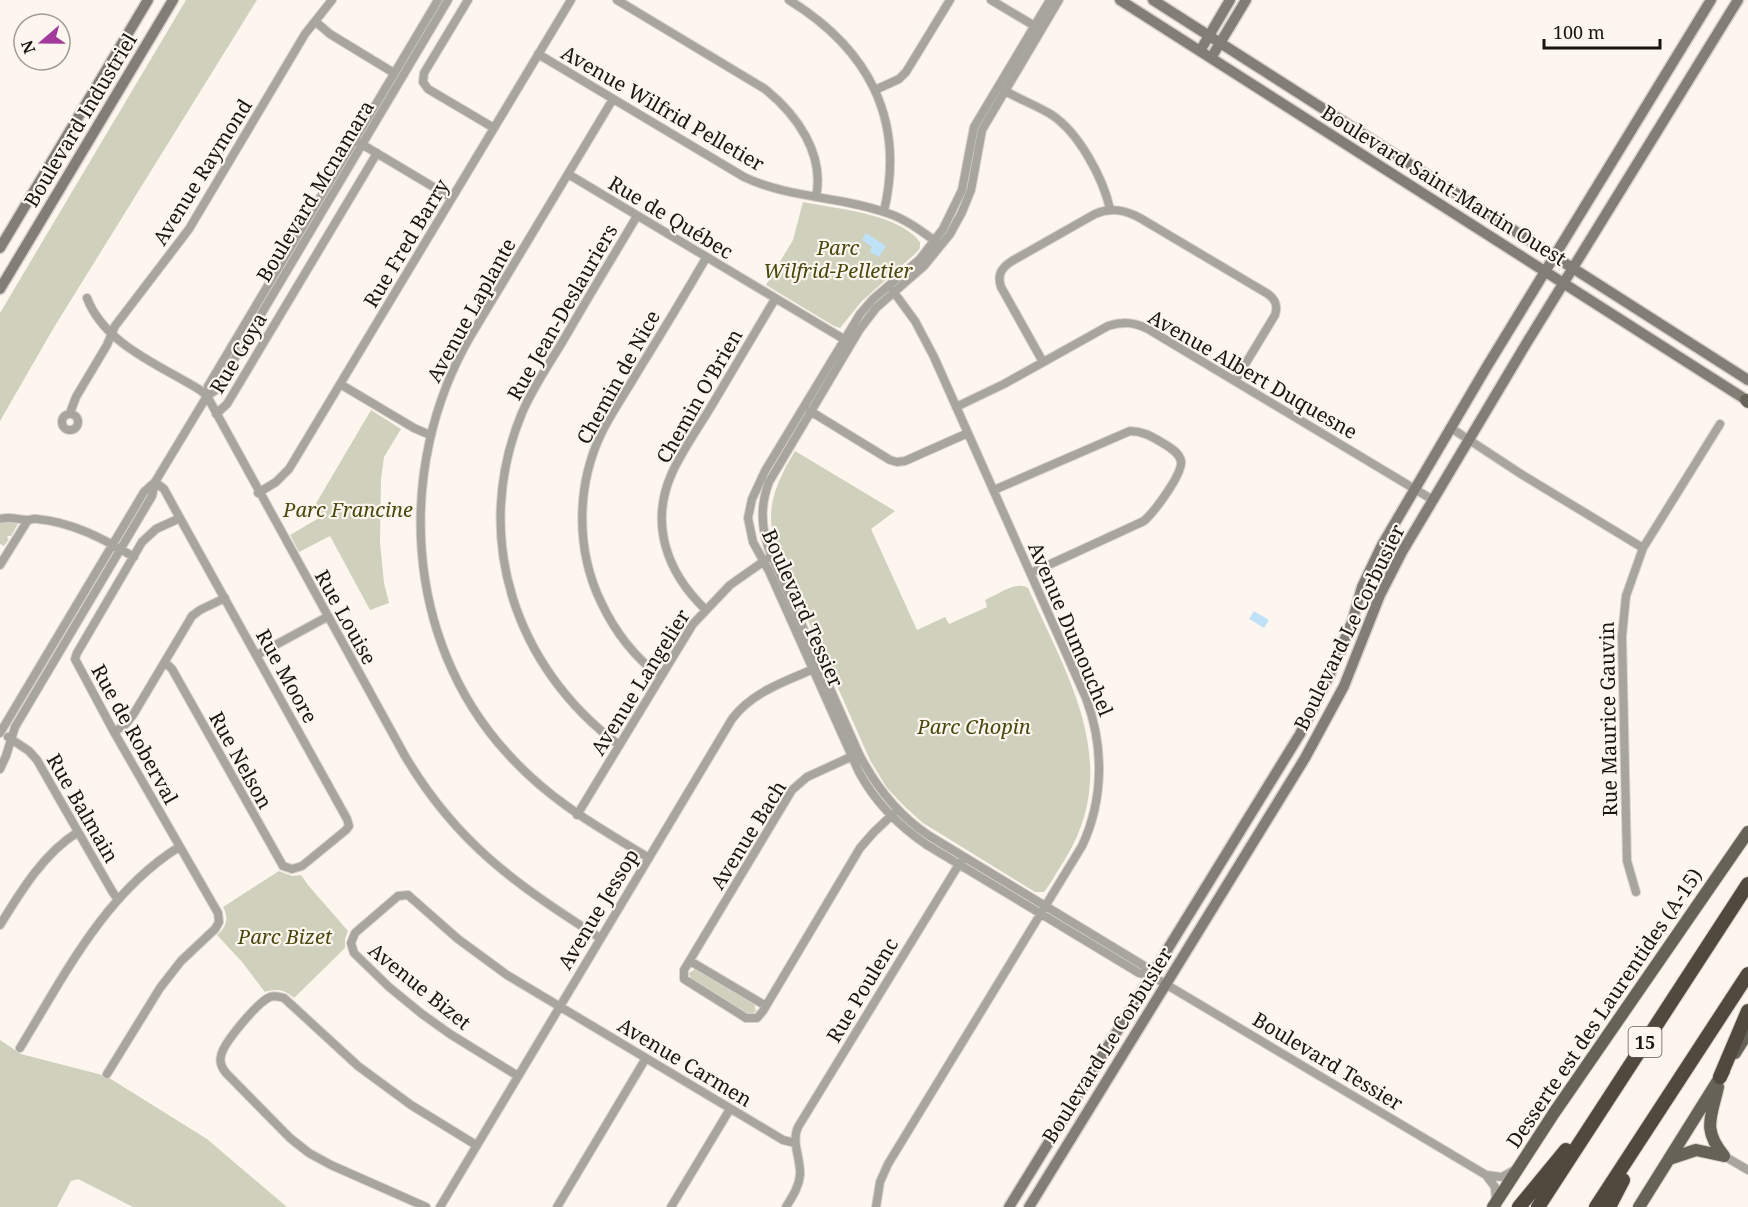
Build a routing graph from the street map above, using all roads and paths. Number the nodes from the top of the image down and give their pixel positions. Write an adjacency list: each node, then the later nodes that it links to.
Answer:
1 (148, 0): 42 (street, Boulevard Industriel)
2 (173, 0): 48 (street, Boulevard Industriel)
3 (332, 0): 20 (street, Avenue Raymond)
4 (438, 0): 27 (street, Boulevard Mcnamara)
5 (448, 0): 33 (street, Boulevard Mcnamara)
6 (468, 0): 31 (street)
7 (571, 0): 25 (street, Rue Fred Barry)
8 (617, 0): 36 (street)
9 (789, 0): 29 (street)
10 (950, 0): 29 (street)
11 (991, 0): 21 (street)
12 (1050, 0): 21 (street, Boulevard Tessier)
13 (1059, 0): 21 (street, Boulevard Tessier)
14 (1120, 0): 24 (street, Boulevard Saint-Martin Ouest)
15 (1153, 0): 22 (street, Boulevard Saint-Martin Ouest)
16 (1230, 0): 22 (street)
17 (1246, 0): 23 (street)
18 (1711, 0): 43 (street, Boulevard Le Corbusier)
19 (1738, 0): 45 (street, Boulevard Le Corbusier)
20 (316, 22): 27 (street); 52 (street, Avenue Raymond)
21 (1038, 28): 28 (street, Boulevard Tessier)
22 (1209, 36): 23 (street, Boulevard Saint-Martin Ouest); 24 (street)
23 (1221, 44): 26 (street); 43 (street, Boulevard Saint-Martin Ouest)
24 (1200, 51): 26 (street, Boulevard Saint-Martin Ouest)
25 (538, 54): 30 (street, Avenue Wilfrid Pelletier); 31 (street, Rue Fred Barry)
26 (1212, 58): 46 (street, Boulevard Saint-Martin Ouest)
27 (394, 73): 32 (street, Boulevard Mcnamara)
28 (1001, 89): 38 (street); 41 (street, Boulevard Tessier)
29 (875, 90): 39 (street)
30 (613, 99): 35 (street, Avenue Laplante); 36 (street, Avenue Wilfrid Pelletier)
31 (494, 128): 37 (street, Rue Fred Barry)
32 (355, 140): 33 (street); 58 (street, Boulevard Mcnamara)
33 (363, 144): 34 (street); 58 (street, Boulevard Mcnamara)
34 (377, 153): 37 (street); 63 (street, Rue Goya)
35 (568, 174): 40 (street, Rue de Québec); 67 (street, Avenue Laplante)
36 (816, 197): 39 (street, Avenue Wilfrid Pelletier)
37 (452, 198): 57 (street, Rue Fred Barry)
38 (1110, 209): 54 (street); 56 (street)
39 (884, 212): 41 (street, Avenue Wilfrid Pelletier)
40 (637, 216): 44 (street, Rue de Québec); 95 (street, Rue Jean-Deslauriers)
41 (938, 243): 49 (street, Boulevard Tessier)
42 (0, 248)
43 (1555, 257): 45 (street, Boulevard Saint-Martin Ouest); 46 (street, Boulevard Le Corbusier)
44 (706, 258): 51 (street, Rue de Québec); 91 (street, Chemin de Nice)
45 (1573, 268): 47 (street, Boulevard Le Corbusier); 55 (street, Boulevard Saint-Martin Ouest)
46 (1545, 272): 47 (street, Boulevard Saint-Martin Ouest); 65 (street, Boulevard Le Corbusier)
47 (1564, 284): 59 (street, Boulevard Saint-Martin Ouest); 68 (street, Boulevard Le Corbusier)
48 (0, 289)
49 (892, 290): 53 (street, Boulevard Tessier); 60 (street, Avenue Dumouchel)
50 (87, 298): 52 (street, Rue Louise)
51 (776, 299): 53 (street, Rue de Québec); 86 (street, Chemin O'Brien)
52 (111, 335): 58 (street, Rue Louise); 62 (street, Avenue Raymond)
53 (847, 342): 61 (street, Boulevard Tessier); 82 (street, Boulevard Tessier)
54 (1043, 363): 56 (street, Avenue Albert Duquesne); 60 (street, Avenue Albert Duquesne)
55 (1748, 380)
56 (1234, 381): 70 (street, Avenue Albert Duquesne)
57 (340, 384): 67 (street); 72 (street, Rue Fred Barry)
58 (207, 396): 63 (street, Rue Louise); 69 (street, Boulevard Mcnamara)
59 (1747, 401)
60 (956, 407): 66 (street, Avenue Dumouchel)
61 (810, 411): 66 (street); 82 (street, Boulevard Tessier)
62 (70, 413)
63 (216, 414): 72 (street, Rue Louise)
64 (1720, 424): 78 (street, Rue Maurice Gauvin)
65 (1451, 428): 68 (street); 70 (street, Boulevard Le Corbusier)
66 (968, 433): 71 (street, Avenue Dumouchel)
67 (430, 435): 99 (street, Avenue Laplante)
68 (1469, 440): 73 (street, Boulevard Le Corbusier); 78 (street)
69 (155, 482): 74 (street, Rue Moore); 77 (street, Boulevard Mcnamara); 79 (street, Boulevard Mcnamara)
70 (1415, 488): 73 (street, Avenue Albert Duquesne); 114 (street, Boulevard Le Corbusier)
71 (994, 490): 84 (street, Avenue Dumouchel); 84 (street)
72 (258, 493): 87 (street, Rue Louise)
73 (1433, 500): 115 (street, Boulevard Le Corbusier)
74 (180, 518): 81 (street, Rue de Roberval); 85 (street, Rue Moore)
75 (0, 519): 76 (street)
76 (28, 520): 77 (street); 80 (street)
77 (112, 544): 79 (street); 92 (street, Boulevard Mcnamara)
78 (1643, 548): 107 (street, Rue Maurice Gauvin)
79 (120, 549): 81 (street); 94 (street, Boulevard Mcnamara)
80 (3, 551): 83 (street)
81 (134, 557): 93 (street, Rue de Roberval)
82 (767, 559): 86 (street, Avenue Langelier); 90 (street, Boulevard Tessier)
83 (0, 565)
84 (1031, 573): 109 (street, Avenue Dumouchel)
85 (225, 598): 88 (street, Rue Moore); 89 (street)
86 (706, 610): 91 (street, Avenue Langelier)
87 (327, 617): 88 (street); 111 (street, Rue Louise)
88 (257, 655): 105 (street, Rue Moore)
89 (165, 662): 93 (street); 105 (street, Rue Nelson)
90 (817, 668): 96 (street, Boulevard Tessier); 103 (street, Avenue Jessop)
91 (661, 676): 95 (street, Avenue Langelier)
92 (0, 732): 94 (street, Rue Balmain)
93 (114, 732): 102 (street, Rue de Roberval)
94 (11, 739): 97 (street, Boulevard Mcnamara); 100 (street, Rue Balmain)
95 (619, 745): 99 (street, Avenue Langelier)
96 (855, 755): 98 (street, Boulevard Tessier); 112 (street, Avenue Bach)
97 (0, 769)
98 (894, 813): 104 (street, Boulevard Tessier); 117 (street)
99 (577, 815): 103 (street, Avenue Laplante)
100 (78, 832): 108 (street, Rue Balmain); 110 (street)
101 (1748, 832): 132 (main road, Desserte est des Laurentides (A-15))
102 (179, 847): 108 (street); 122 (street, Rue de Roberval)
103 (649, 858): 111 (street, Avenue Jessop)
104 (961, 861): 109 (street, Boulevard Tessier); 128 (street, Rue Poulenc)
105 (292, 869)
106 (1748, 885): 126 (highway, 15)
107 (1636, 892)
108 (118, 900): 120 (street)
109 (1043, 910): 114 (street, Boulevard Tessier); 141 (street, Avenue Dumouchel)
110 (0, 925)
111 (600, 938): 116 (street, Avenue Jessop)
112 (690, 961): 117 (street); 117 (street)
113 (1748, 974): 127 (highway, 15)
114 (1152, 976): 115 (street, Boulevard Tessier); 142 (street, Boulevard Le Corbusier)
115 (1166, 985): 134 (street, Boulevard Tessier); 143 (street, Boulevard Le Corbusier)
116 (558, 1006): 121 (street, Avenue Carmen); 123 (street, Avenue Jessop); 123 (street, Avenue Bizet)
117 (766, 1006)
118 (1748, 1011): 124 (highway)
119 (1748, 1032): 124 (main road)
120 (20, 1048)
121 (646, 1058): 125 (street, Avenue Carmen); 138 (street)
122 (107, 1074)
123 (518, 1076): 129 (street, Avenue Jessop)
124 (1720, 1077): 130 (main road); 131 (main road)
125 (730, 1108): 128 (street, Avenue Carmen); 139 (street)
126 (1597, 1115): 144 (highway); 145 (highway, 15)
127 (1655, 1116): 146 (highway, 15); 147 (highway)
128 (795, 1143): 140 (street)
129 (476, 1145): 136 (street); 137 (street, Avenue Jessop)
130 (1724, 1156): 131 (main road); 133 (street)
131 (1669, 1159): 148 (main road)
132 (1519, 1168): 134 (street); 135 (main road, Desserte est des Laurentides (A-15))
133 (1748, 1170)
134 (1486, 1176): 135 (street)
135 (1494, 1205)
136 (426, 1207)
137 (440, 1207)
138 (557, 1207)
139 (671, 1207)
140 (786, 1207)
141 (876, 1207)
142 (1009, 1207)
143 (1029, 1207)
144 (1519, 1207)
145 (1538, 1207)
146 (1596, 1207)
147 (1609, 1207)
148 (1639, 1207)

